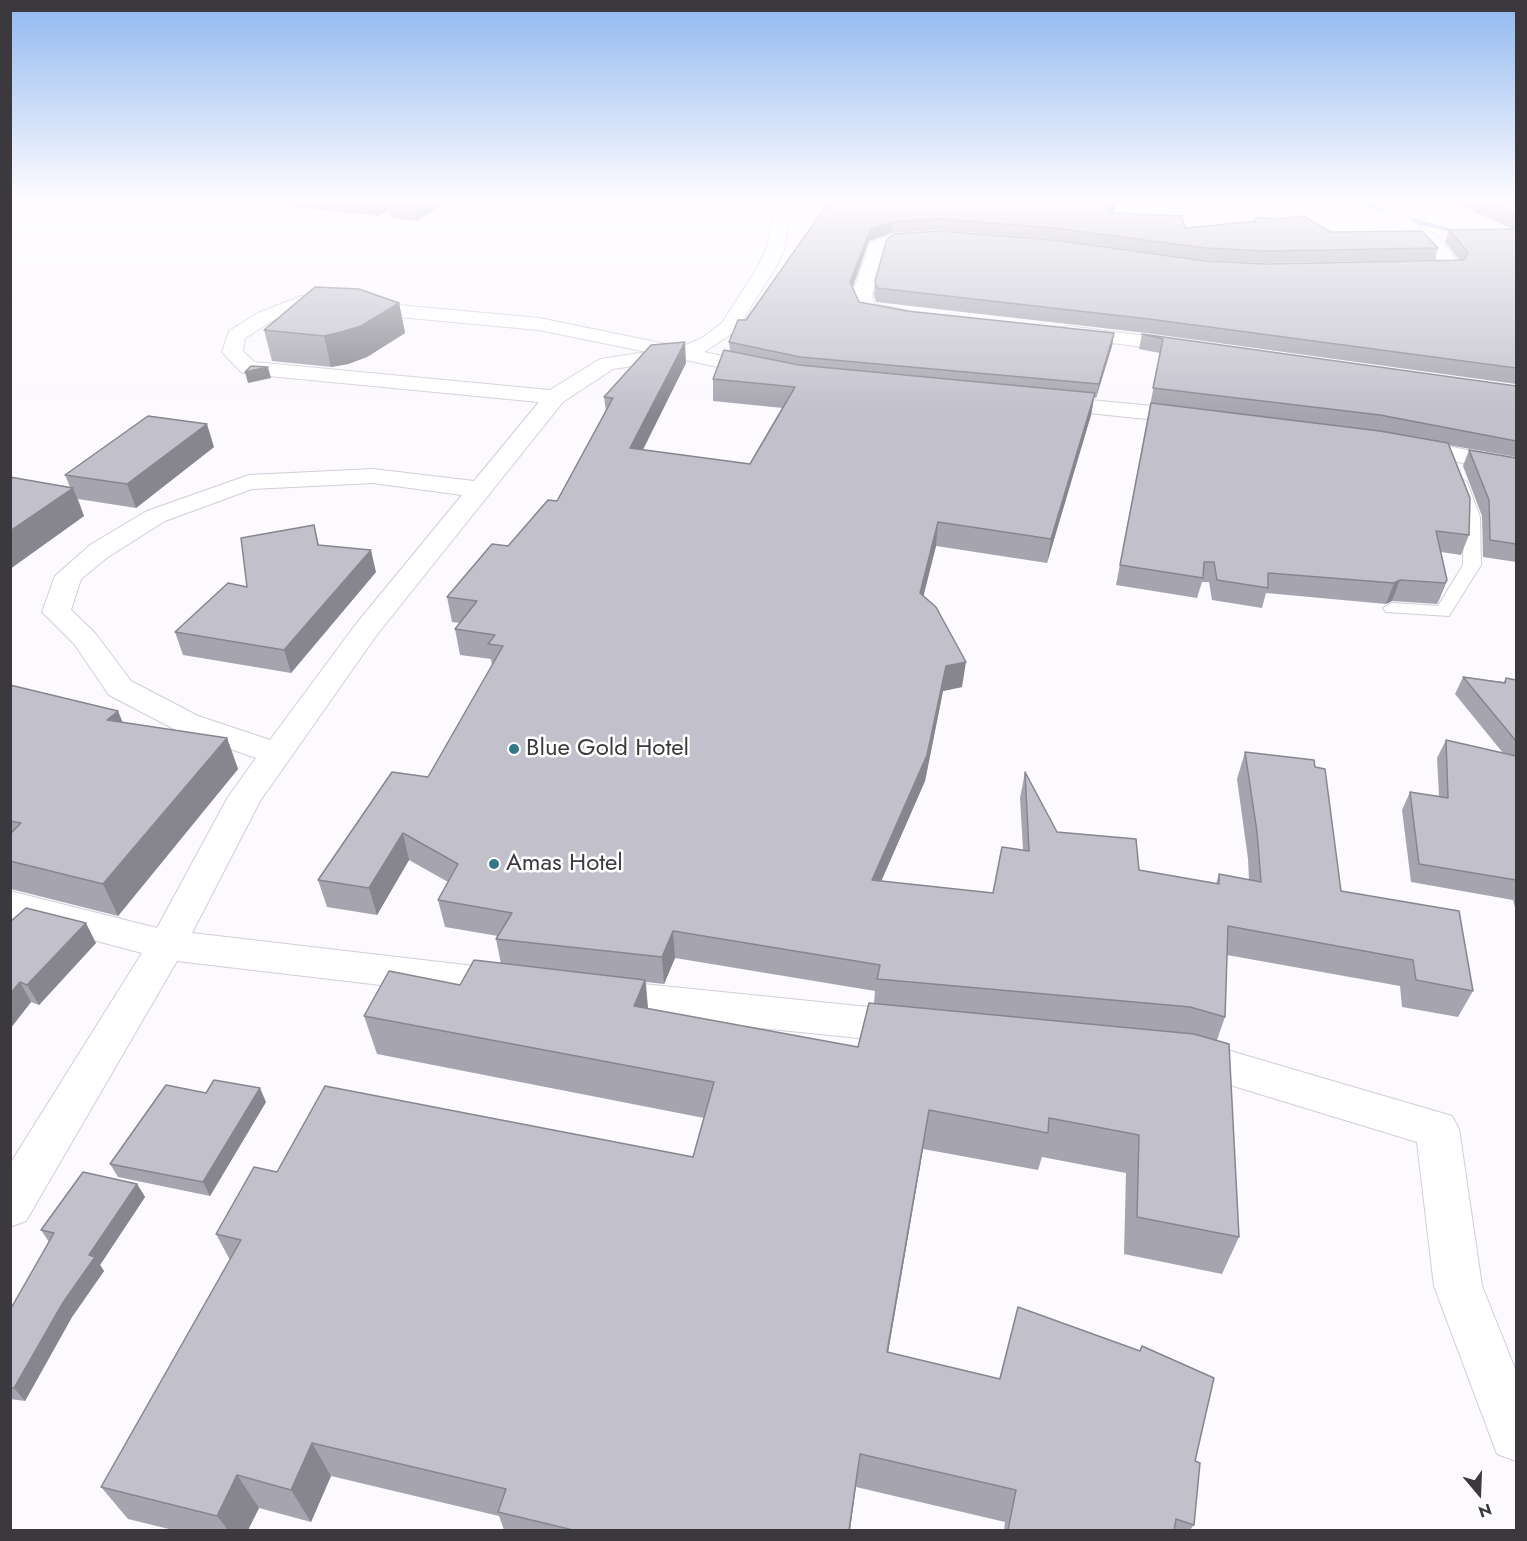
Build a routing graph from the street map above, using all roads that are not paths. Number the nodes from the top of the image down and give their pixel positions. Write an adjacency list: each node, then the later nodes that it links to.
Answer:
1 (764, 272): 6 (street)
2 (869, 272): 3 (street)
3 (917, 316)
4 (1048, 329): 5 (street)
5 (1209, 350)
6 (684, 353): 7 (street); 8 (street); 8 (street)
7 (779, 374)
8 (555, 397): 14 (street)
9 (1023, 401): 10 (street)
10 (1221, 421)
11 (1385, 442): 12 (street)
12 (1448, 454): 13 (street); 15 (lane)
13 (1516, 466)
14 (482, 490): 16 (street); 16 (street)
15 (1392, 608)
16 (275, 753): 18 (street)
17 (10, 904): 18 (street)
18 (167, 945): 19 (street); 21 (street)
19 (948, 1031)
20 (1146, 1050): 22 (street)
21 (10, 1206)
22 (1516, 1435)

